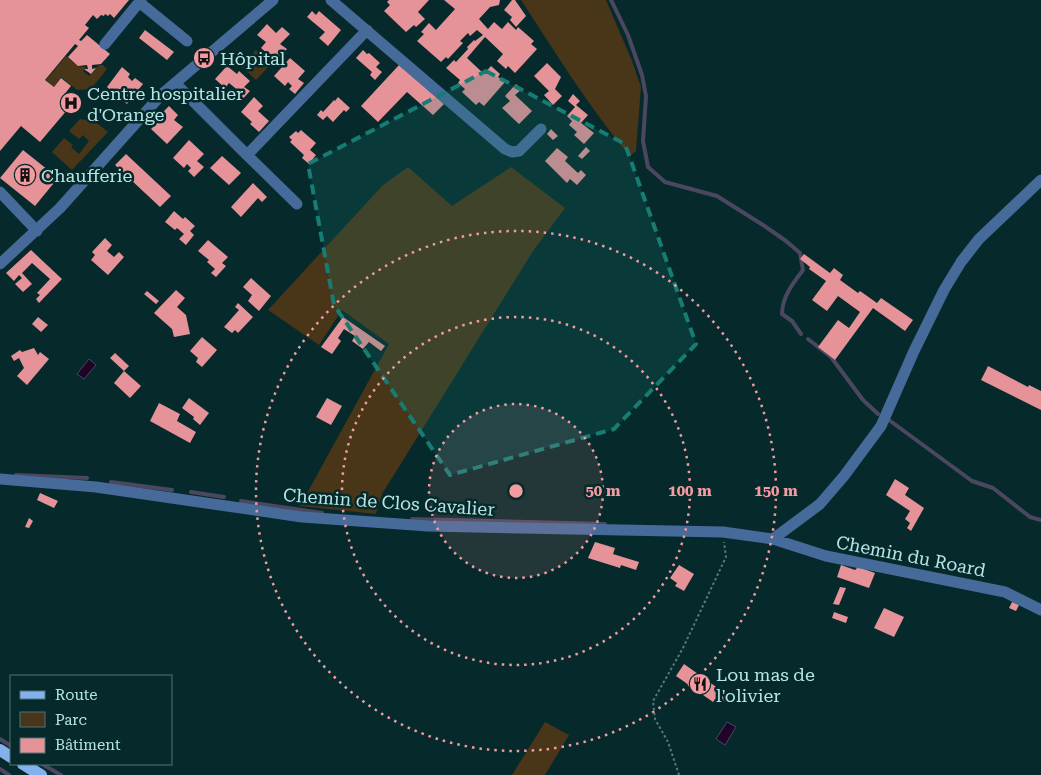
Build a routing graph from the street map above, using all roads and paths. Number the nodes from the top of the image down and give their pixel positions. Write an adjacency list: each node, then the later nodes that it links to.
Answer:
1 (273, 0): 7 (street)
2 (331, 0): 4 (street)
3 (140, 1): 5 (street); 6 (street)
4 (367, 30): 8 (street); 9 (street)
5 (187, 41)
6 (105, 44)
7 (175, 83): 9 (street); 13 (street)
8 (540, 129)
9 (247, 155): 12 (street)
10 (1041, 180): 17 (street)
11 (0, 192): 13 (street)
12 (297, 204)
13 (37, 231): 14 (street)
14 (0, 264)
15 (0, 480): 16 (street, Chemin de Clos Cavalier)
16 (723, 532): 17 (street, Chemin de Clos Cavalier); 21 (path)
17 (773, 539): 18 (street, Chemin du Roard)
18 (1041, 610)
19 (25, 765): 20 (main road)
20 (41, 775)
21 (679, 775)

